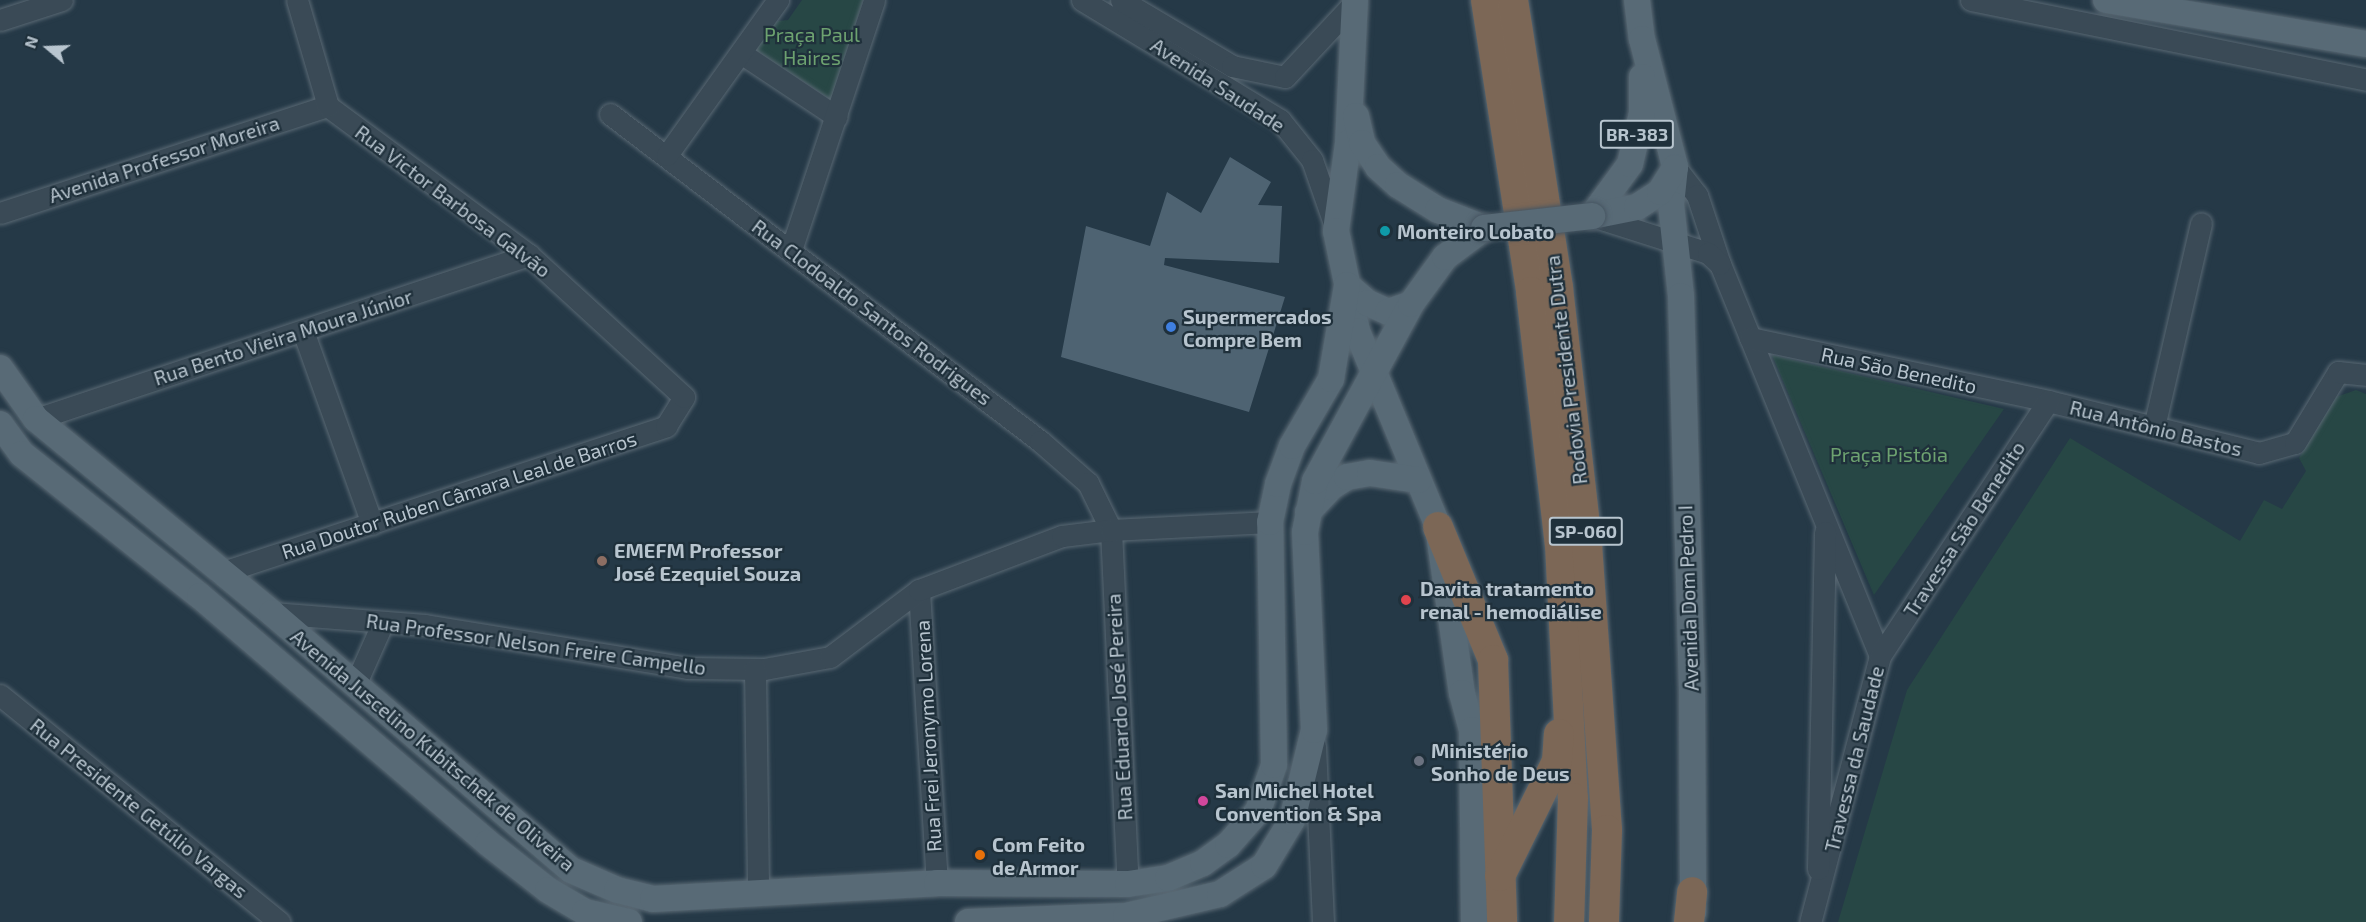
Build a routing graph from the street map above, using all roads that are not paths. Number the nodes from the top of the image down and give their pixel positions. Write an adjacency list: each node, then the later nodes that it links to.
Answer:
1 (62, 0): 13 (street)
2 (297, 0): 19 (street)
3 (778, 0): 16 (street)
4 (874, 0): 21 (street)
5 (1082, 0): 28 (street, Avenida Saudade)
6 (1486, 0): 58 (highway, Rodovia Presidente Dutra / SP-060)
7 (1513, 0): 81 (highway, Rodovia Presidente Dutra / SP-060)
8 (1637, 0): 14 (main road, BR-383)
9 (1971, 0): 17 (street)
10 (2106, 0): 15 (main road)
11 (1355, 1): 12 (street, Avenida Saudade); 18 (main road)
12 (1132, 3)
13 (0, 20)
14 (1642, 39): 23 (main road, BR-383); 25 (main road, BR-383)
15 (2366, 44)
16 (741, 53): 21 (street); 22 (street)
17 (2366, 80)
18 (1350, 87): 27 (main road); 28 (main road)
19 (328, 106): 24 (street, Avenida Professor Moreira); 31 (street, Rua Victor Barbosa Galvão)
20 (610, 114): 22 (street, Rua Clodoaldo Santos Rodrigues)
21 (837, 117): 30 (street)
22 (667, 155): 30 (street, Rua Clodoaldo Santos Rodrigues)
23 (1675, 167): 25 (main road, BR-383); 29 (main road, Avenida Dom Pedro I); 32 (street, Travessa da Saudade)
24 (0, 213)
25 (1592, 216): 27 (main road, BR-383, bridge); 29 (street)
26 (2201, 223): 44 (street)
27 (1484, 228): 34 (main road)
28 (1336, 231): 33 (main road)
29 (1675, 242): 32 (street); 70 (main road, Avenida Dom Pedro I)
30 (791, 250): 51 (street, Rua Clodoaldo Santos Rodrigues)
31 (529, 255): 35 (street, Rua Bento Vieira Moura Júnior); 40 (street, Rua Victor Barbosa Galvão)
32 (1720, 264): 36 (street, Travessa da Saudade)
33 (1347, 285): 34 (main road); 38 (main road); 47 (main road, Avenida Juscelino Kubitschek de Oliveira)
34 (1410, 304): 38 (main road)
35 (303, 331): 42 (street, Rua Bento Vieira Moura Júnior); 49 (street)
36 (1750, 338): 41 (street, Rua São Benedito); 48 (street, Travessa da Saudade)
37 (0, 368): 42 (main road, Avenida Juscelino Kubitschek de Oliveira)
38 (1373, 370): 45 (main road); 46 (main road)
39 (2366, 375): 44 (street, Rua Antônio Bastos)
40 (684, 397): 49 (street, Rua Doutor Ruben Câmara Leal de Barros)
41 (2048, 401): 44 (street, Rua Antônio Bastos); 59 (street, Travessa São Benedito)
42 (36, 419): 52 (main road, Avenida Juscelino Kubitschek de Oliveira)
43 (0, 424): 53 (main road, Avenida Juscelino Kubitschek de Oliveira)
44 (2154, 427)
45 (1418, 480): 46 (main road); 50 (main road)
46 (1308, 512): 61 (main road)
47 (1270, 522): 51 (street, Rua Professor Nelson Freire Campello); 62 (main road, Avenida Juscelino Kubitschek de Oliveira)
48 (1825, 522): 59 (street, Travessa da Saudade); 72 (street, Travessa da Saudade)
49 (372, 524): 54 (street, Rua Doutor Ruben Câmara Leal de Barros)
50 (1438, 528): 66 (highway); 74 (main road)
51 (1111, 530): 55 (street, Rua Professor Nelson Freire Campello); 69 (street, Rua Eduardo José Pereira)
52 (170, 531): 53 (main road); 54 (main road, Avenida Juscelino Kubitschek de Oliveira)
53 (148, 555): 77 (main road, Avenida Juscelino Kubitschek de Oliveira)
54 (220, 573): 56 (main road, Avenida Juscelino Kubitschek de Oliveira)
55 (919, 590): 60 (street, Rua Professor Nelson Freire Campello); 67 (street, Rua Frei Jeronymo Lorena)
56 (272, 613): 57 (street, Rua Professor Nelson Freire Campello); 63 (main road, Avenida Juscelino Kubitschek de Oliveira)
57 (383, 622): 60 (street, Rua Professor Nelson Freire Campello); 63 (street)
58 (1567, 647): 66 (highway); 80 (highway, Rodovia Presidente Dutra / SP-060)
59 (1880, 656): 72 (street, Travessa da Saudade)
60 (755, 669): 71 (street)
61 (1312, 670): 62 (main road); 65 (main road)
62 (1271, 672): 69 (main road, Avenida Juscelino Kubitschek de Oliveira)
63 (355, 685): 71 (main road, Avenida Juscelino Kubitschek de Oliveira)
64 (0, 695): 76 (street, Rua Presidente Getúlio Vargas)
65 (1314, 730): 75 (main road); 79 (street)
66 (1499, 877): 74 (highway)
67 (937, 883): 68 (main road, Avenida Juscelino Kubitschek de Oliveira); 71 (main road, Avenida Juscelino Kubitschek de Oliveira)
68 (1028, 883): 69 (main road, Avenida Juscelino Kubitschek de Oliveira); 73 (main road)
69 (1128, 884)
70 (1692, 892): 82 (highway); 83 (main road, Avenida Dom Pedro I)
71 (758, 894)
72 (1817, 897): 84 (street, Travessa da Saudade)
73 (1029, 918): 75 (main road); 78 (main road)
74 (1491, 918)
75 (1126, 919)
76 (279, 922)
77 (629, 922)
78 (968, 922)
79 (1323, 922)
80 (1569, 922)
81 (1604, 922)
82 (1689, 922)
83 (1694, 922)
84 (1810, 922)

